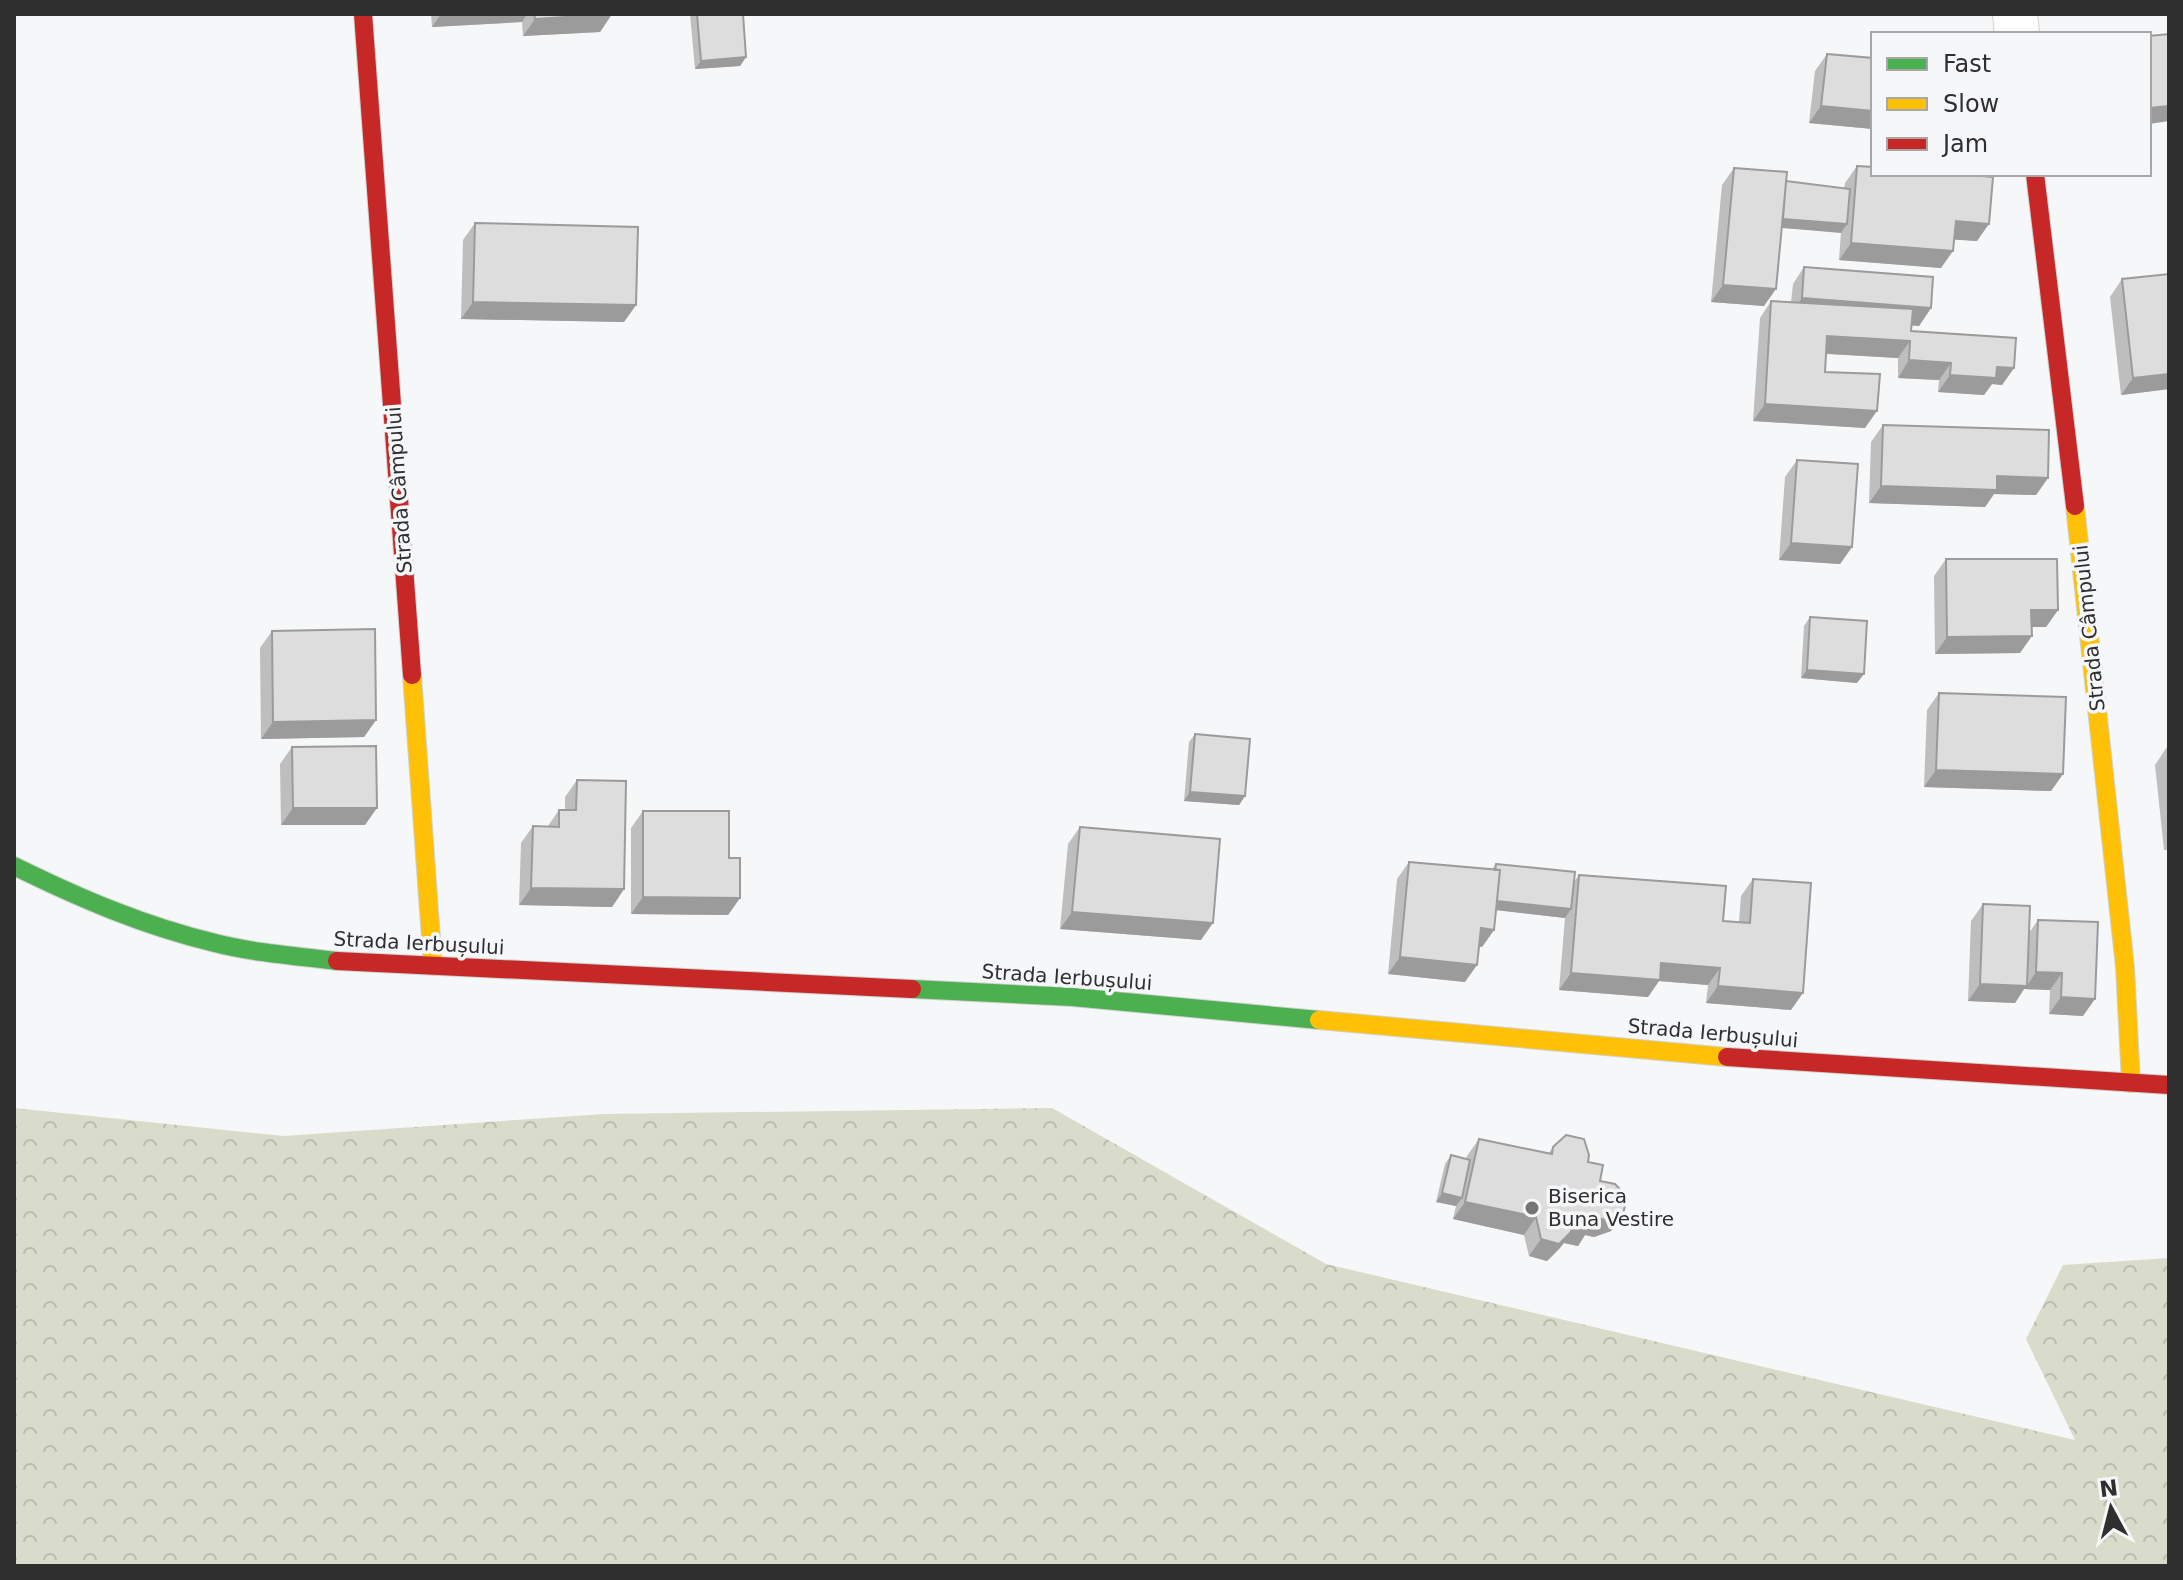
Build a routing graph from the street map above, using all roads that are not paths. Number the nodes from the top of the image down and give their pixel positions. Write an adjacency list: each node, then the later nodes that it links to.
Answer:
1 (363, 14): 4 (main road, Strada Câmpului)
2 (2035, 176): 5 (main road, Strada Câmpului)
3 (14, 866): 4 (main road, Strada Ierbușului)
4 (433, 966): 5 (main road, Strada Ierbușului)
5 (2131, 1083): 6 (main road, Strada Ierbușului)
6 (2169, 1085)

